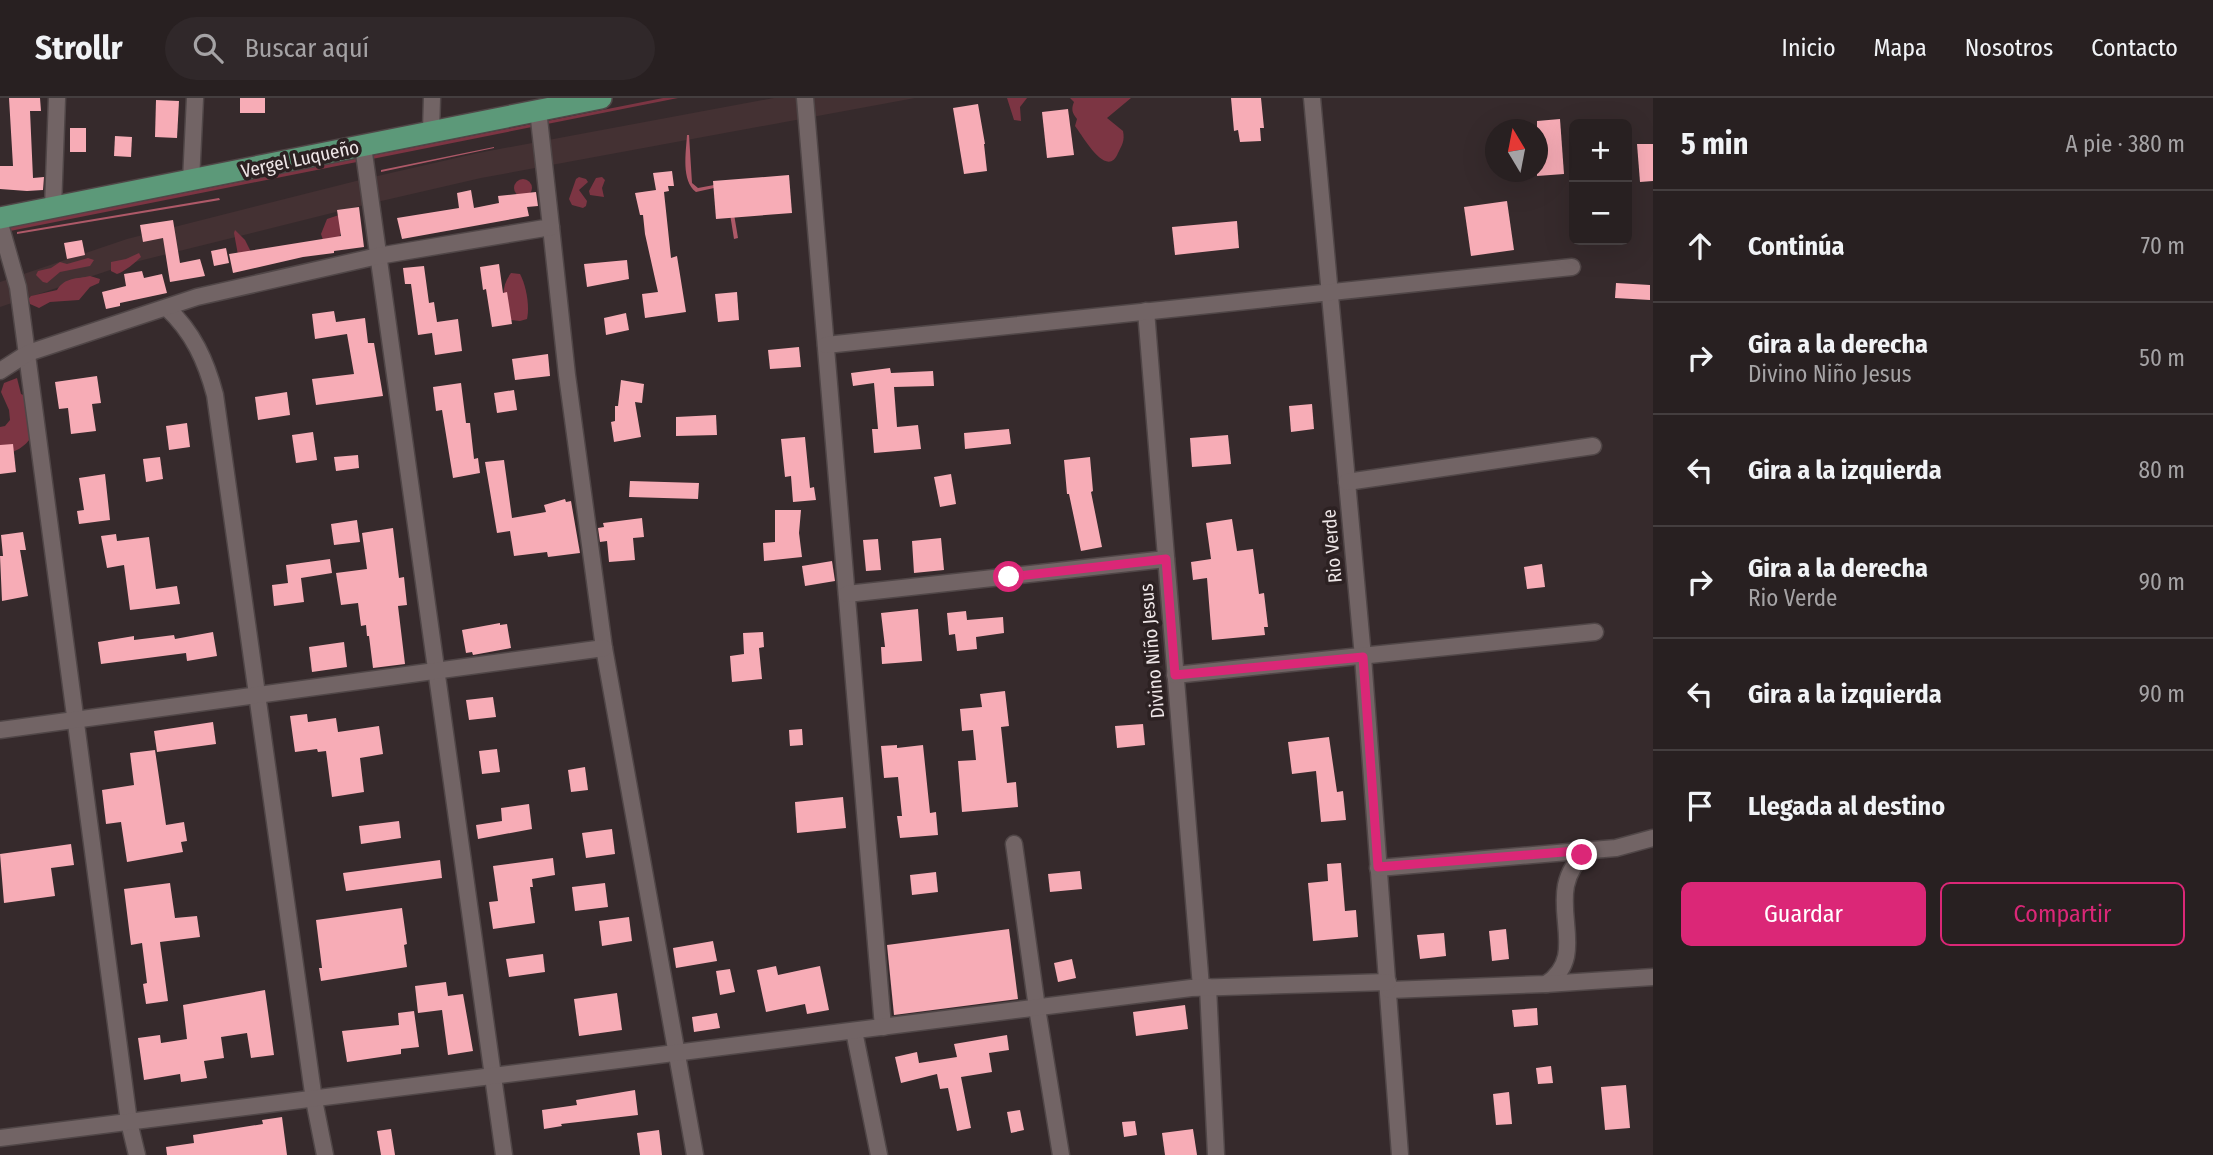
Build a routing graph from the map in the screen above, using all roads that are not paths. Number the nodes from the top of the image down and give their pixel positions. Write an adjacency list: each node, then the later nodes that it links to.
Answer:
1 (57, 98): 11 (street)
2 (195, 98): 10 (street)
3 (432, 98): 8 (street)
4 (601, 98): 7 (main road, Vergel Luqueño)
5 (805, 98): 20 (street)
6 (1312, 98): 17 (street, Rio Verde)
7 (538, 110): 8 (main road, Vergel Luqueño); 14 (street)
8 (431, 131): 9 (main road, Vergel Luqueño)
9 (363, 146): 10 (main road, Vergel Luqueño); 15 (street)
10 (191, 181): 11 (main road, Vergel Luqueño)
11 (53, 208): 12 (main road, Vergel Luqueño)
12 (0, 218)
13 (0, 224): 21 (street)
14 (551, 227): 15 (street); 28 (street)
15 (378, 256): 18 (street); 30 (street)
16 (1572, 267): 17 (street)
17 (1329, 292): 19 (street); 24 (street, Rio Verde)
18 (167, 308): 21 (street); 32 (street)
19 (1146, 311): 20 (street); 25 (street, Divino Niño Jesus)
20 (826, 345): 26 (street)
21 (28, 353): 22 (street); 33 (street)
22 (0, 370)
23 (1593, 446): 24 (street)
24 (1347, 482): 29 (street, Rio Verde)
25 (1166, 559): 26 (street); 31 (street, Divino Niño Jesus)
26 (847, 594): 44 (street)
27 (1595, 632): 29 (street)
28 (604, 648): 30 (street); 46 (street)
29 (1363, 657): 31 (street); 38 (street, Rio Verde)
30 (436, 670): 32 (street); 47 (street)
31 (1175, 675): 42 (street, Divino Niño Jesus)
32 (257, 695): 33 (street); 48 (street)
33 (76, 719): 34 (street); 49 (street)
34 (0, 730)
35 (1653, 838): 37 (street)
36 (1014, 844): 43 (street)
37 (1588, 850): 38 (street); 40 (street)
38 (1378, 867): 41 (street, Rio Verde)
39 (1653, 977): 40 (street)
40 (1546, 984): 41 (street)
41 (1389, 986): 42 (street); 58 (street, Rio Verde)
42 (1204, 987): 43 (street); 57 (street, Divino Niño Jesus)
43 (1037, 1008): 44 (street); 56 (street)
44 (883, 1027): 45 (street)
45 (855, 1031): 46 (street); 55 (street)
46 (676, 1054): 47 (street); 54 (street)
47 (493, 1077): 48 (street); 53 (street)
48 (314, 1100): 49 (street); 52 (street)
49 (129, 1122): 50 (street); 51 (street)
50 (0, 1138)
51 (137, 1155)
52 (325, 1155)
53 (504, 1155)
54 (695, 1155)
55 (879, 1155)
56 (1061, 1155)
57 (1216, 1155)
58 (1401, 1155)

